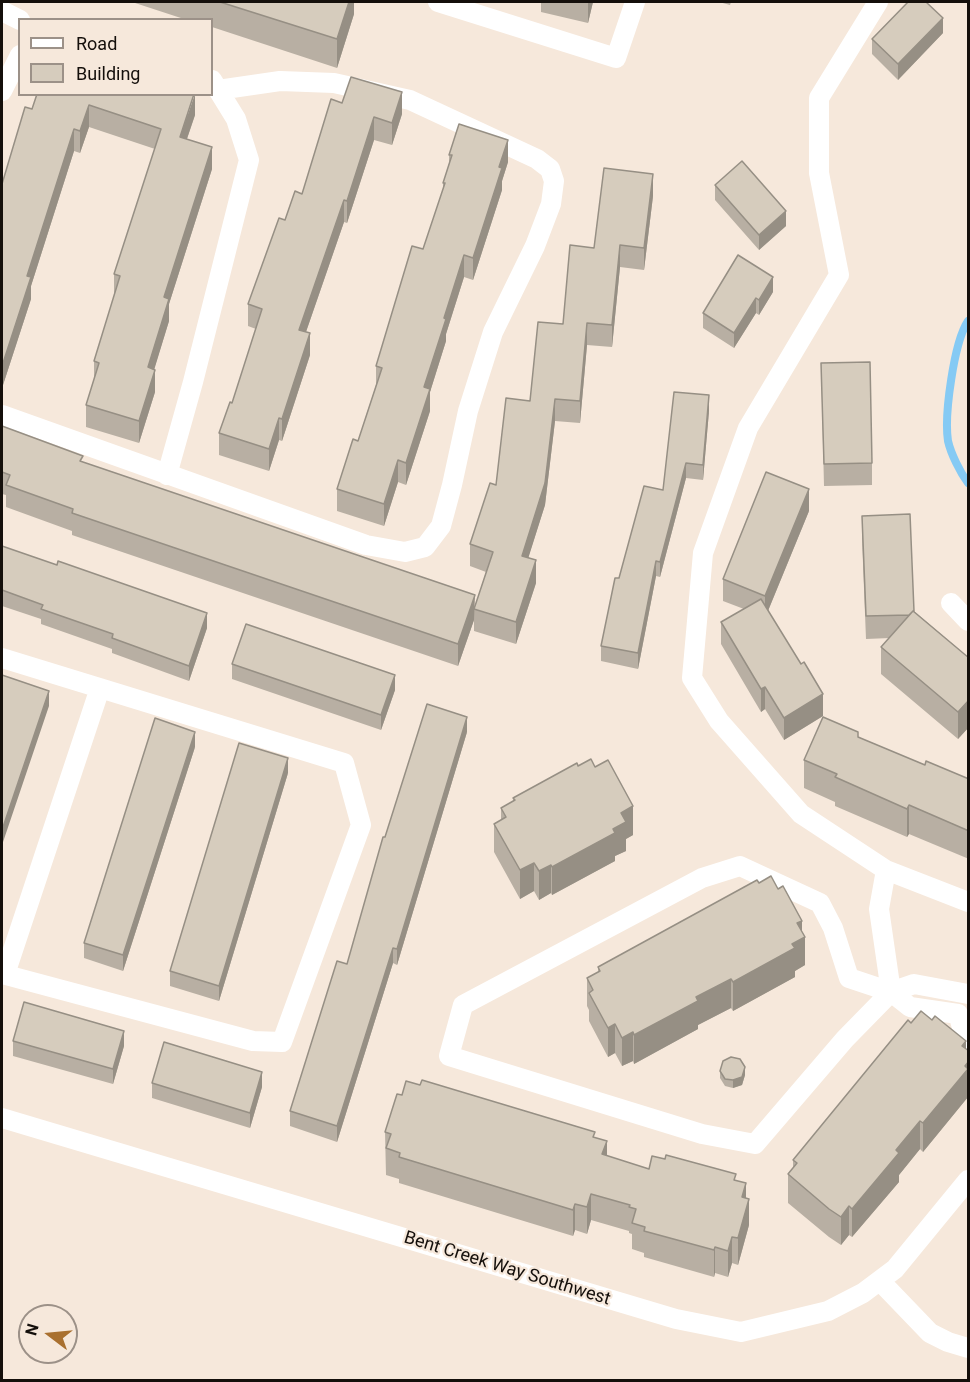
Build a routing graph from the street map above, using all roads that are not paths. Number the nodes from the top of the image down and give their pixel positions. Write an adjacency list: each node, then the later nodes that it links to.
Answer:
1 (438, 2): 2 (street)
2 (635, 2)
3 (878, 2): 15 (street)
4 (2, 11): 5 (street)
5 (18, 19)
6 (18, 58): 8 (street)
7 (215, 84): 10 (street); 10 (street)
8 (2, 91)
9 (2, 415): 10 (street)
10 (167, 475)
11 (969, 603): 12 (street)
12 (969, 621)
13 (2, 658): 14 (street)
14 (100, 688): 17 (street); 17 (street)
15 (886, 870): 16 (street); 18 (street)
16 (969, 902)
17 (3, 974)
18 (891, 992): 18 (street); 19 (street); 20 (street)
19 (966, 993): 20 (street)
20 (963, 1017): 21 (street)
21 (969, 1040)
22 (2, 1118): 24 (street, Bent Creek Way Southwest)
23 (969, 1180): 24 (street, Bent Creek Way Southwest)
24 (880, 1281): 25 (street)
25 (969, 1348)

